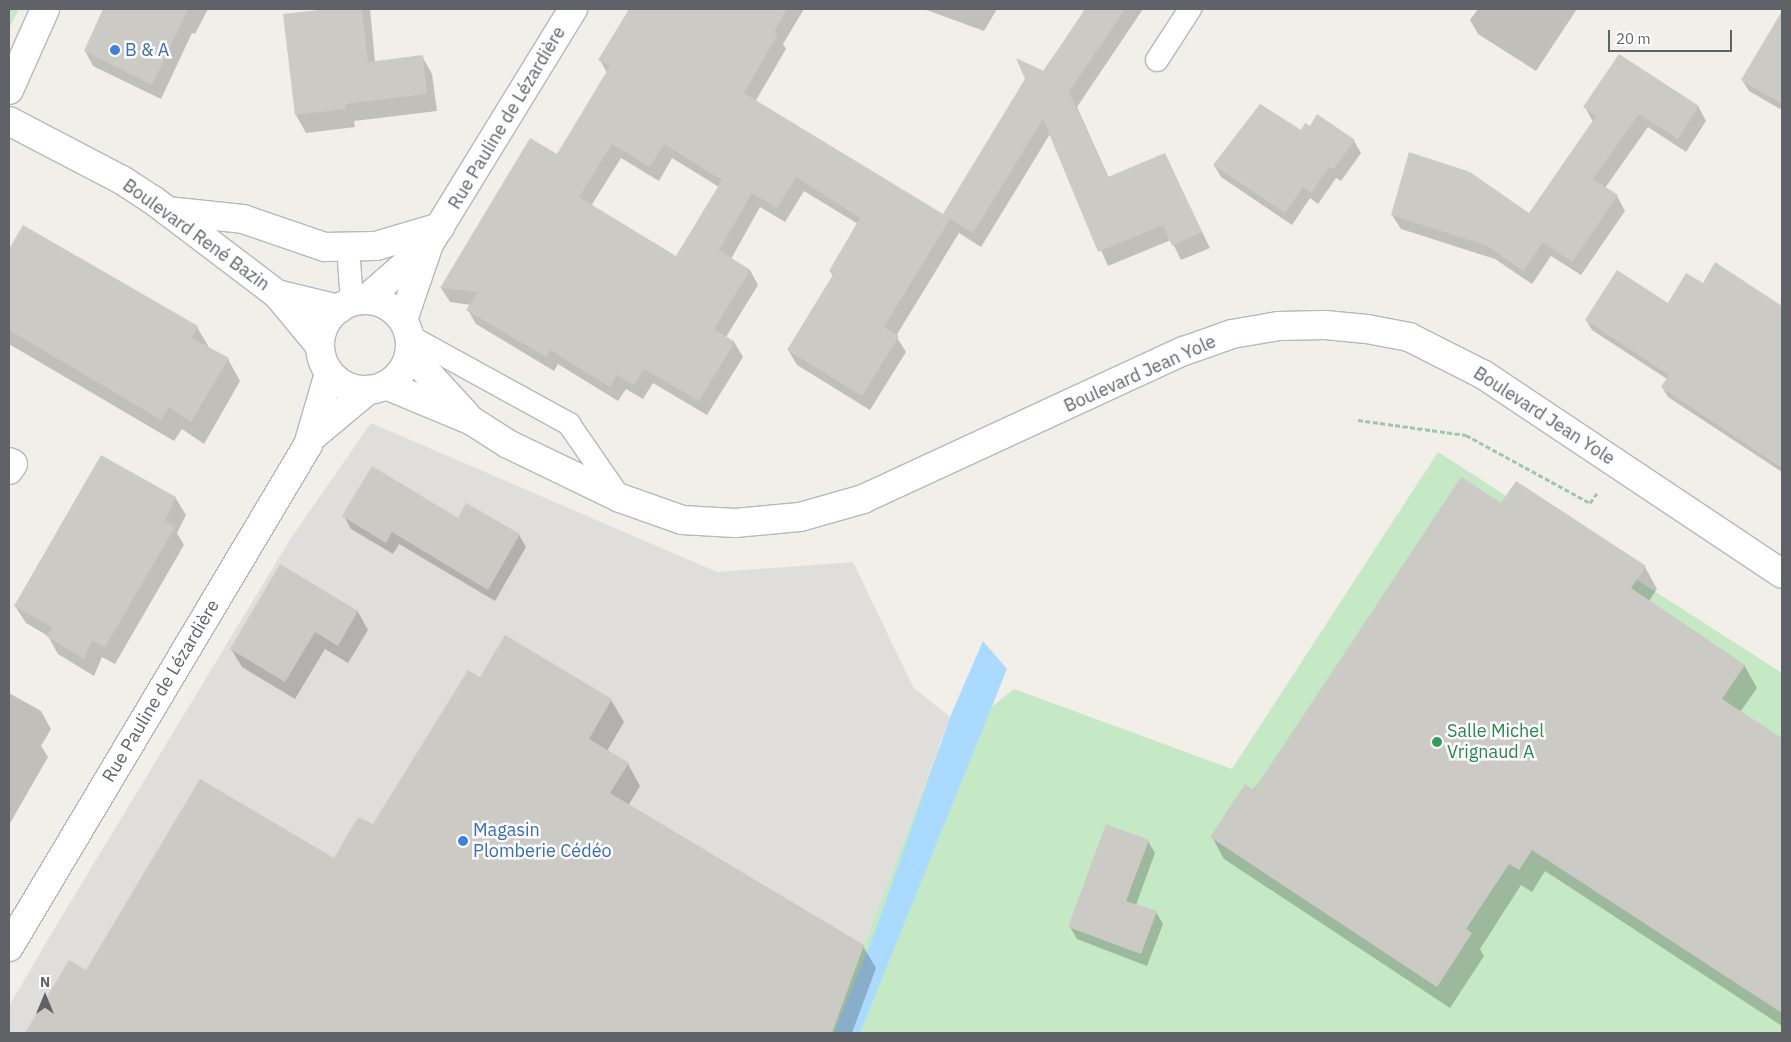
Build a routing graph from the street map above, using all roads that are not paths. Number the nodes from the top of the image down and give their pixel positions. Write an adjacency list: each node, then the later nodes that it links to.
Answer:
1 (44, 9): 5 (main road)
2 (573, 9): 8 (main road, Rue Pauline de Lézardière)
3 (1190, 9): 4 (lane)
4 (1157, 60)
5 (9, 90)
6 (9, 121): 7 (main road, Boulevard René Bazin)
7 (167, 211): 9 (main road, Rue Pauline de Lézardière); 10 (main road, Boulevard René Bazin)
8 (435, 236): 9 (main road, Rue Pauline de Lézardière); 11 (main road, Rue Pauline de Lézardière); 12 (main road, Rue Pauline de Lézardière)
9 (348, 247): 11 (lane)
10 (277, 294): 11 (main road, Boulevard René Bazin); 13 (main road, Boulevard René Bazin)
11 (352, 304): 12 (main road); 13 (main road)
12 (407, 337): 15 (main road); 16 (main road, Boulevard Jean Yole); 20 (lane)
13 (320, 346): 14 (main road)
14 (329, 373): 15 (main road); 17 (main road, Rue Pauline de Lézardière)
15 (377, 388): 16 (main road, Boulevard Jean Yole); 17 (main road, Rue Pauline de Lézardière)
16 (472, 421): 20 (main road, Boulevard Jean Yole)
17 (313, 436): 22 (main road, Rue Pauline de Lézardière)
18 (9, 462): 19 (main road)
19 (9, 470)
20 (620, 498): 21 (main road, Boulevard Jean Yole)
21 (1782, 574)
22 (9, 947)

